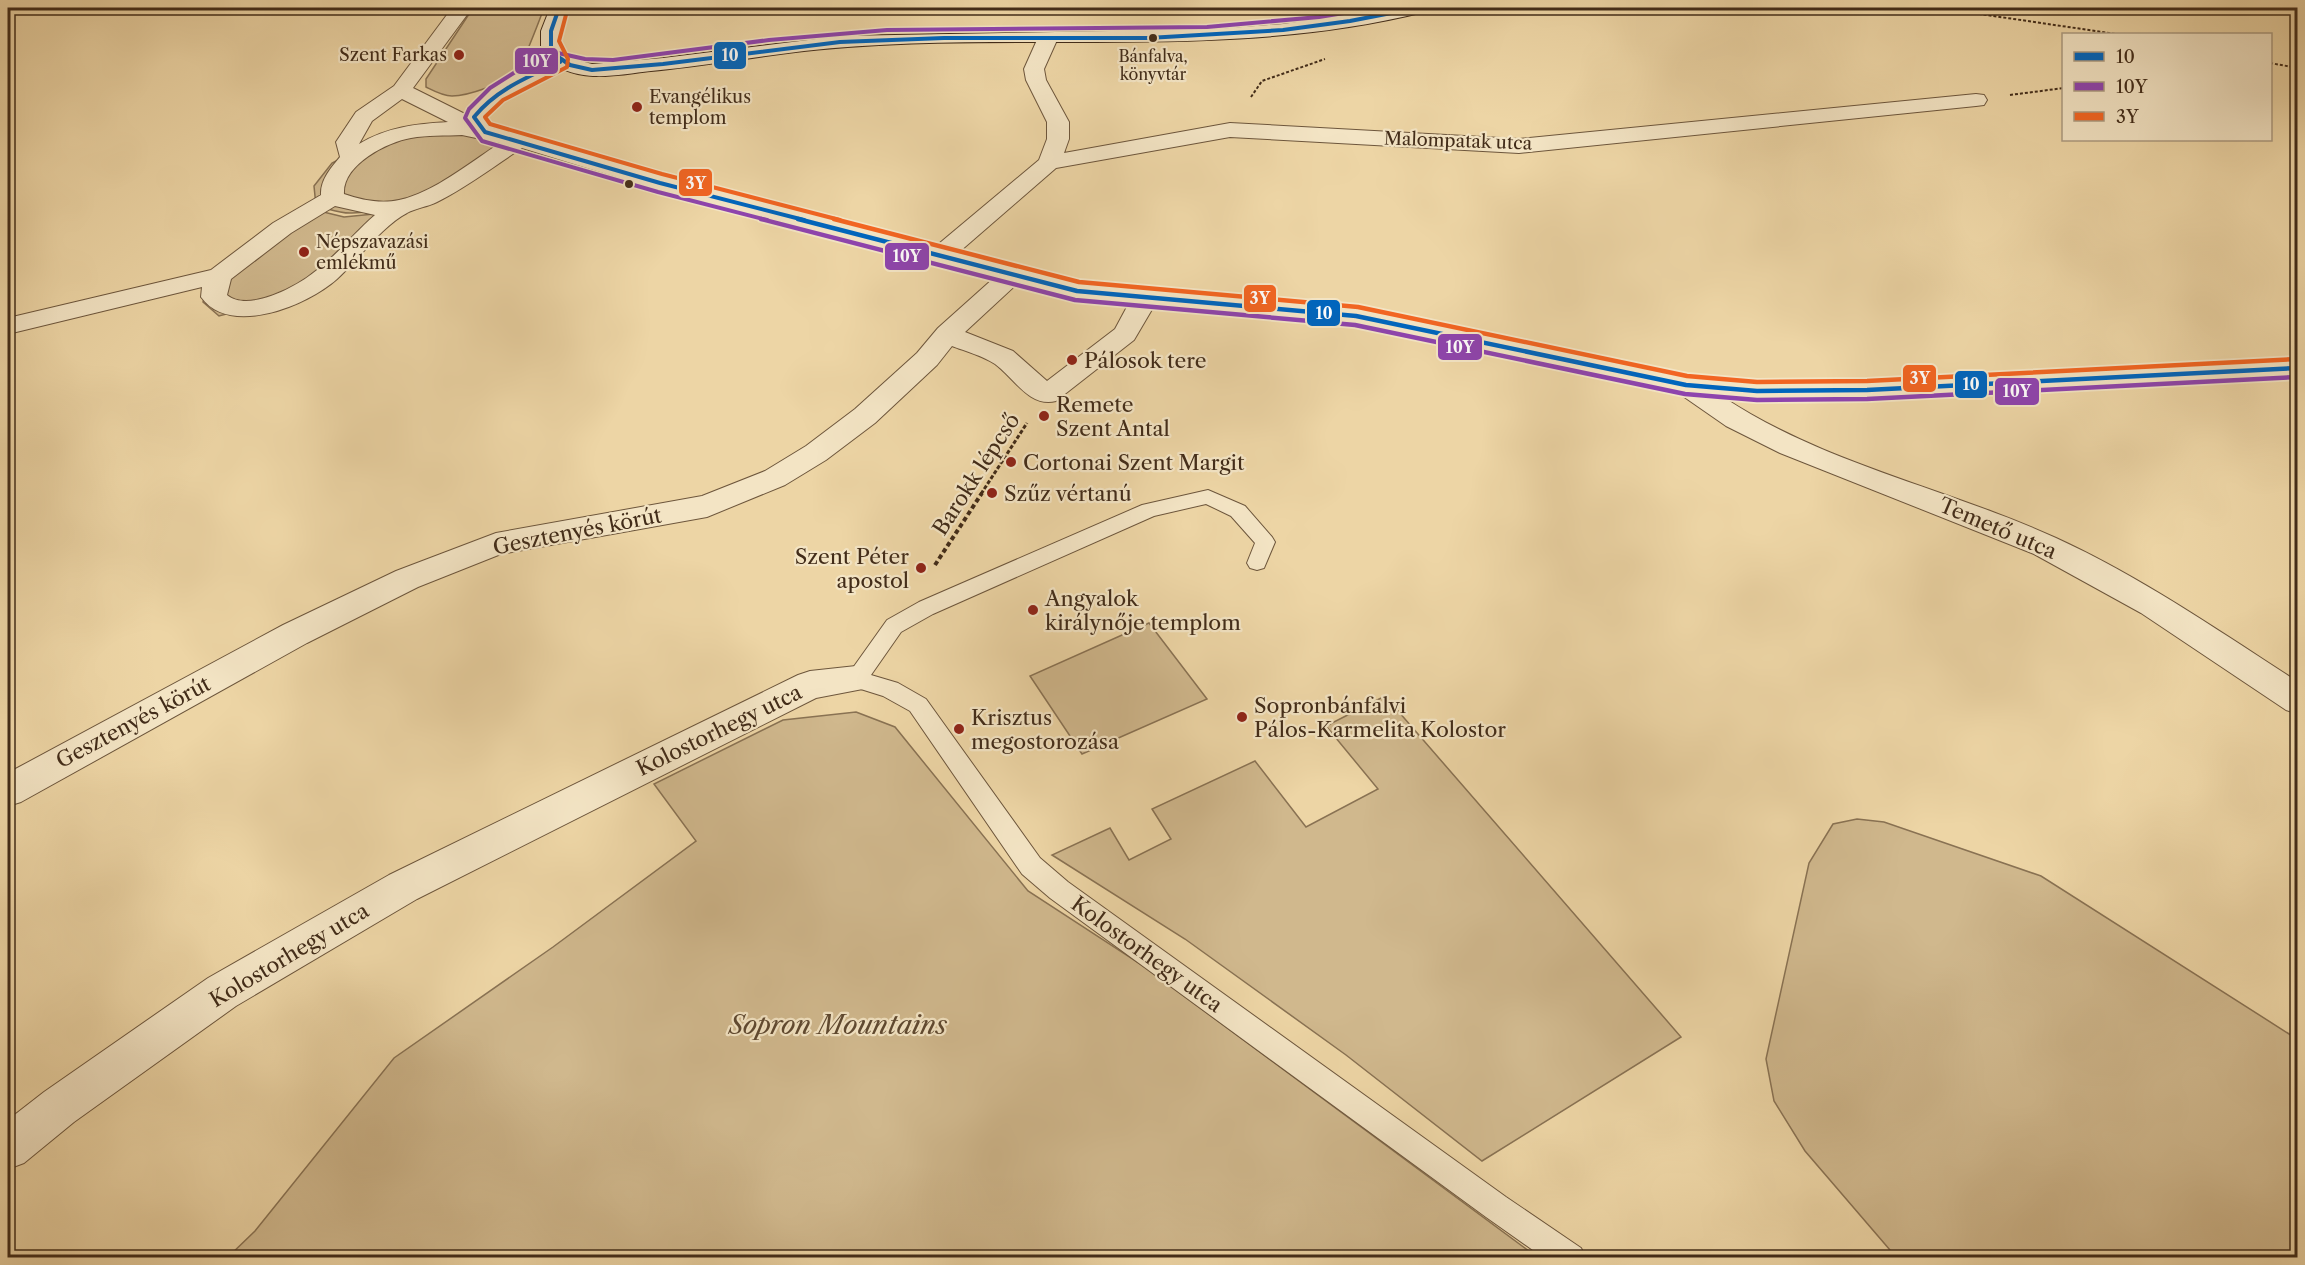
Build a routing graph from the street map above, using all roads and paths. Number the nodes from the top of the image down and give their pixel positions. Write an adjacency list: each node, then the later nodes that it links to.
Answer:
1 (462, 8): 12 (street)
2 (560, 8): 8 (street)
3 (1417, 8): 5 (street)
4 (1939, 8): 6 (path)
5 (1386, 15): 7 (street); 16 (path)
6 (2109, 33)
7 (1047, 40): 8 (street); 22 (street)
8 (560, 62): 13 (street)
9 (2272, 63): 10 (path)
10 (2298, 68)
11 (2062, 88): 14 (path)
12 (400, 90): 15 (street); 19 (street); 21 (street)
13 (501, 92): 15 (street); 18 (street)
14 (1976, 100): 16 (street, Malompatak utca)
15 (445, 114): 17 (street); 18 (street)
16 (1230, 130): 22 (street, Malompatak utca)
17 (409, 131): 18 (street); 19 (street)
18 (485, 132): 20 (street)
19 (383, 139): 21 (street)
20 (519, 140): 24 (street); 25 (street)
21 (352, 158): 23 (street)
22 (1049, 163): 25 (street, Malompatak utca)
23 (333, 198): 24 (street); 27 (street)
24 (398, 208): 27 (street)
25 (940, 255): 26 (street)
26 (1014, 274): 28 (street); 30 (street, Gesztenyés körút)
27 (220, 275): 29 (street)
28 (1145, 298): 32 (street); 33 (street)
29 (8, 326)
30 (947, 334): 33 (street); 38 (street, Gesztenyés körút)
31 (2298, 368): 32 (street)
32 (1686, 385): 37 (street, Temető utca)
33 (1046, 395): 35 (path, Barokk lépcső)
34 (1257, 563): 36 (lane)
35 (931, 570)
36 (856, 679): 39 (street, Kolostorhegy utca); 40 (lane, Kolostorhegy utca)
37 (2298, 700)
38 (8, 791)
39 (8, 1147)
40 (1571, 1257)

